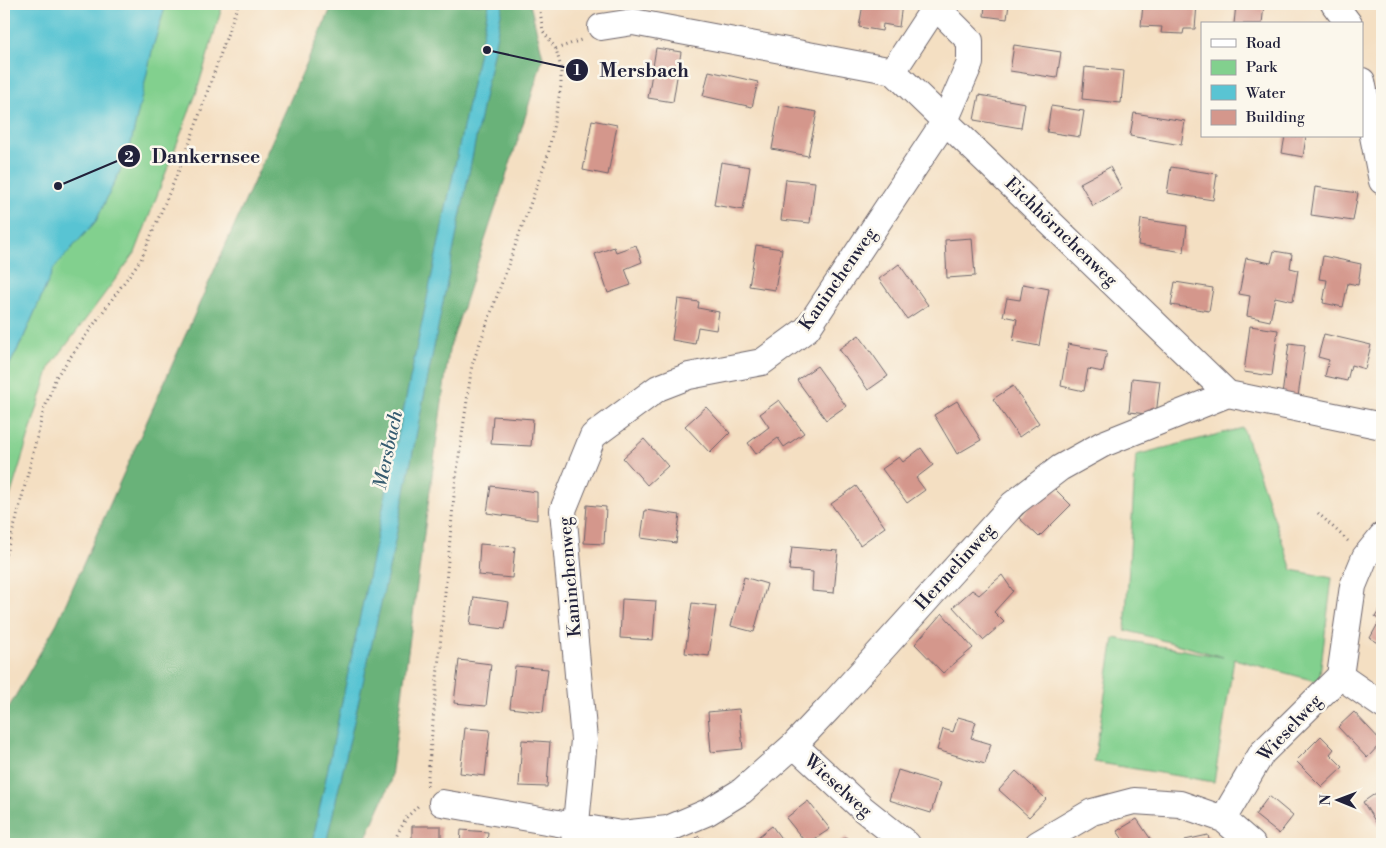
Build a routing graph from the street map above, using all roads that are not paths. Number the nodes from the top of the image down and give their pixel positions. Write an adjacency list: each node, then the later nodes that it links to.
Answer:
1 (1334, 4): 3 (street)
2 (934, 5): 5 (street); 7 (street, Kaninchenweg)
3 (1348, 22)
4 (601, 27): 5 (street)
5 (893, 71): 7 (street, Eichhörnchenweg)
6 (1364, 91): 8 (street)
7 (946, 121): 9 (street, Eichhörnchenweg); 17 (street, Kaninchenweg)
8 (1382, 181)
9 (1228, 394): 10 (street); 14 (street, Hermelinweg)
10 (1382, 426)
11 (1382, 536): 12 (street)
12 (1340, 676): 13 (street); 16 (street, Wieselweg)
13 (1382, 705)
14 (794, 745): 17 (street, Hermelinweg); 18 (street, Wieselweg)
15 (429, 798): 17 (street)
16 (1223, 819): 19 (street); 20 (street)
17 (575, 836)
18 (907, 844)
19 (1038, 844)
20 (1252, 844)

